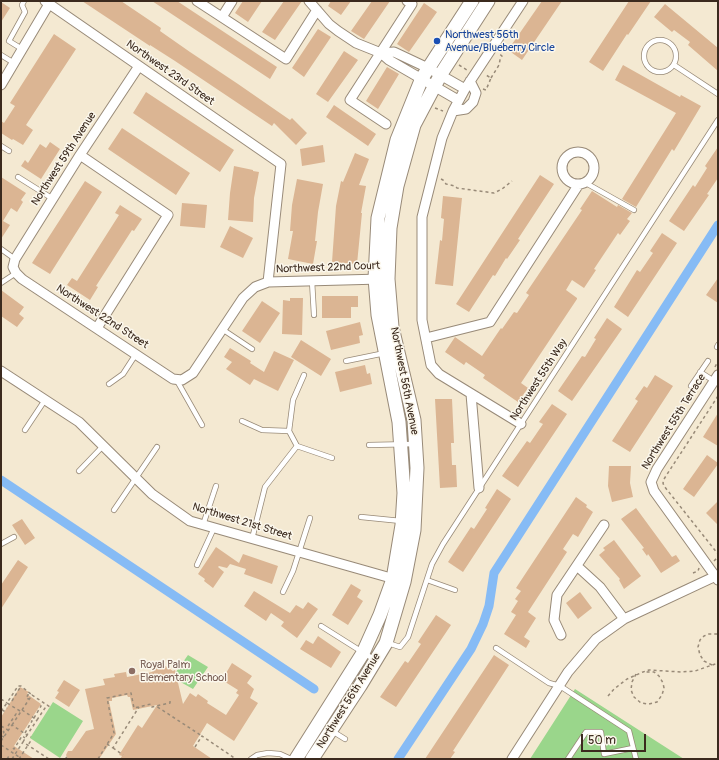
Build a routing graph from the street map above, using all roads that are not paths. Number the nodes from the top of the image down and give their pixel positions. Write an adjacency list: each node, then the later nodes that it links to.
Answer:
1 (24, 1): 11 (lane)
2 (197, 1): 10 (street)
3 (232, 1): 10 (street)
4 (407, 1): 12 (street)
5 (472, 1): 17 (street, Northwest 56th Avenue)
6 (488, 1): 18 (street, Northwest 56th Avenue)
7 (522, 1): 20 (street)
8 (47, 2): 11 (street); 16 (street, Northwest 23rd Street)
9 (314, 4): 10 (street); 12 (street)
10 (222, 17)
11 (22, 49): 14 (street)
12 (381, 53): 17 (street); 25 (street)
13 (1, 55): 14 (lane)
14 (14, 63): 19 (street)
15 (674, 65): 15 (lane); 21 (lane)
16 (138, 66): 28 (street, Northwest 59th Avenue); 38 (street, Northwest 23rd Street)
17 (425, 73): 18 (street); 18 (street); 35 (street, Northwest 56th Avenue)
18 (437, 80): 20 (street); 22 (street); 36 (street, Northwest 56th Avenue)
19 (1, 85)
20 (468, 85): 22 (street); 23 (street)
21 (718, 94)
22 (458, 100): 23 (street)
23 (453, 111): 43 (street)
24 (718, 120): 60 (lane, Northwest 55th Way)
25 (386, 124)
26 (1, 146): 27 (lane)
27 (9, 151)
28 (80, 155): 31 (street, Northwest 59th Avenue); 41 (street)
29 (18, 177): 31 (lane)
30 (582, 183): 32 (lane); 43 (street)
31 (53, 199): 34 (street, Northwest 59th Avenue)
32 (634, 210)
33 (1, 249): 34 (lane)
34 (15, 266): 39 (lane); 41 (street, Northwest 22nd Street)
35 (375, 278): 36 (street, Northwest 22nd Court); 37 (street, Northwest 22nd Court); 45 (street, Northwest 56th Avenue)
36 (388, 279): 64 (street, Northwest 56th Avenue)
37 (312, 280): 38 (street, Northwest 22nd Court); 40 (lane)
38 (268, 282): 42 (street)
39 (1, 283)
40 (314, 315)
41 (97, 328): 46 (street, Northwest 22nd Street)
42 (222, 329): 44 (lane); 53 (street)
43 (426, 338): 56 (street)
44 (252, 349)
45 (385, 353): 47 (lane); 63 (street, Northwest 56th Avenue)
46 (136, 354): 53 (street, Northwest 22nd Street); 54 (lane)
47 (346, 360)
48 (708, 362): 50 (lane)
49 (1, 371): 57 (street, Northwest 21st Street)
50 (700, 372): 52 (lane); 55 (lane)
51 (304, 375): 62 (lane)
52 (713, 378): 88 (street, Northwest 55th Terrace)
53 (179, 380): 59 (lane)
54 (110, 384)
55 (691, 386)
56 (471, 394): 60 (street); 73 (street)
57 (45, 400): 61 (lane); 66 (street, Northwest 21st Street)
58 (242, 421): 62 (lane)
59 (202, 424)
60 (521, 424): 73 (lane, Northwest 55th Way)
61 (26, 430)
62 (290, 431): 68 (lane)
63 (401, 444): 64 (lane); 65 (lane); 77 (street, Northwest 56th Avenue)
64 (416, 444): 81 (street, Northwest 56th Avenue)
65 (369, 445)
66 (103, 446): 70 (lane); 71 (street, Northwest 21st Street)
67 (156, 446): 71 (lane)
68 (297, 446): 69 (lane); 83 (lane)
69 (332, 458)
70 (79, 471)
71 (136, 478): 74 (lane); 78 (street, Northwest 21st Street)
72 (216, 486): 78 (lane)
73 (479, 488): 90 (lane, Northwest 55th Way)
74 (114, 510)
75 (361, 517): 77 (lane)
76 (310, 518): 85 (lane)
77 (402, 522): 81 (lane); 89 (street, Northwest 56th Avenue)
78 (203, 525): 80 (street, Northwest 21st Street)
79 (604, 525): 87 (street)
80 (214, 528): 83 (street, Northwest 21st Street); 86 (lane)
81 (414, 530): 89 (street, Northwest 56th Avenue)
82 (14, 537): 84 (lane)
83 (252, 539): 85 (street, Northwest 21st Street)
84 (1, 544)
85 (300, 552): 89 (street, Northwest 21st Street); 92 (lane)
86 (197, 565)
87 (577, 566): 93 (street); 95 (street)
88 (717, 577): 93 (street)
89 (399, 580): 96 (street, Northwest 56th Avenue); 98 (street, Northwest 56th Avenue)
90 (427, 580): 91 (lane); 96 (lane, Northwest 55th Way)
91 (455, 590)
92 (284, 592)
93 (624, 619): 100 (street)
94 (321, 626): 98 (lane)
95 (561, 635)
96 (386, 643): 99 (street, Northwest 56th Avenue)
97 (496, 648): 100 (lane)
98 (363, 653): 99 (lane); 101 (street, Northwest 56th Avenue)
99 (375, 660): 102 (street, Northwest 56th Avenue)
100 (560, 686): 104 (lane); 109 (street)
101 (319, 722): 102 (lane); 107 (street, Northwest 56th Avenue)
102 (331, 730): 103 (lane); 108 (street, Northwest 56th Avenue)
103 (345, 739)
104 (633, 748): 110 (lane); 111 (lane)
105 (251, 759): 106 (lane)
106 (290, 759)
107 (296, 759)
108 (312, 759)
109 (512, 759)
110 (568, 759)
111 (636, 759)

